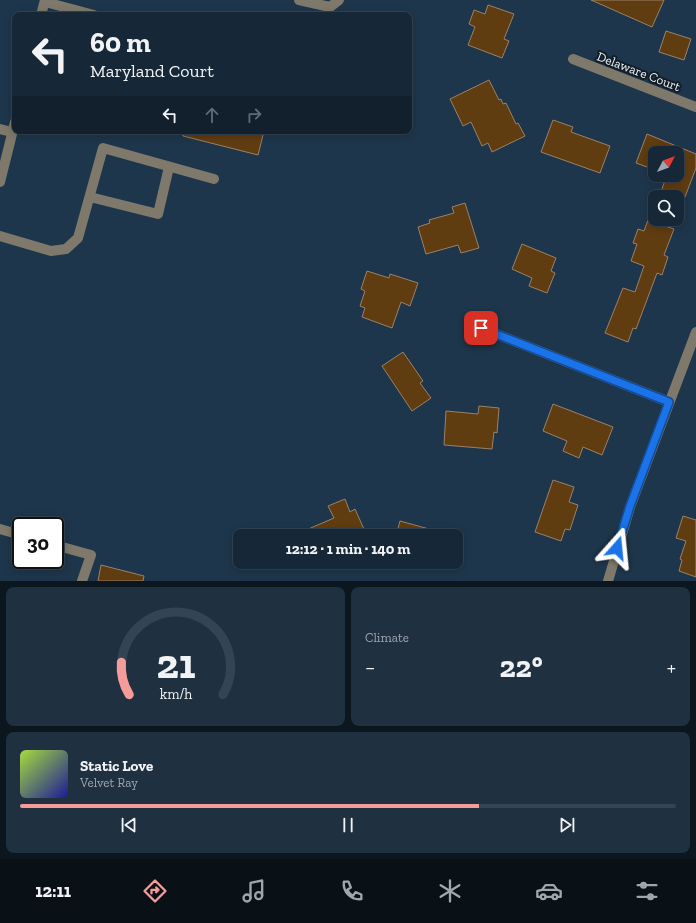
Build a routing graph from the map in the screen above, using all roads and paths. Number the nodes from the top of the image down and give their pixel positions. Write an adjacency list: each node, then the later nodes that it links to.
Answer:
1 (299, 0): 2 (street)
2 (339, 0)
3 (45, 1): 4 (street); 5 (street)
4 (42, 12)
5 (84, 12)
6 (573, 59): 7 (street, Delaware Court)
7 (696, 107)
8 (0, 129): 9 (street)
9 (12, 132): 12 (street)
10 (169, 166): 11 (street); 13 (street); 13 (street)
11 (214, 179)
12 (0, 182)
13 (90, 196): 14 (street)
14 (0, 236)
15 (481, 328): 17 (street)
16 (696, 332): 17 (street)
17 (669, 402): 22 (street)
18 (0, 530): 19 (street)
19 (12, 533)
20 (64, 548): 21 (street)
21 (82, 581)
22 (608, 581)

